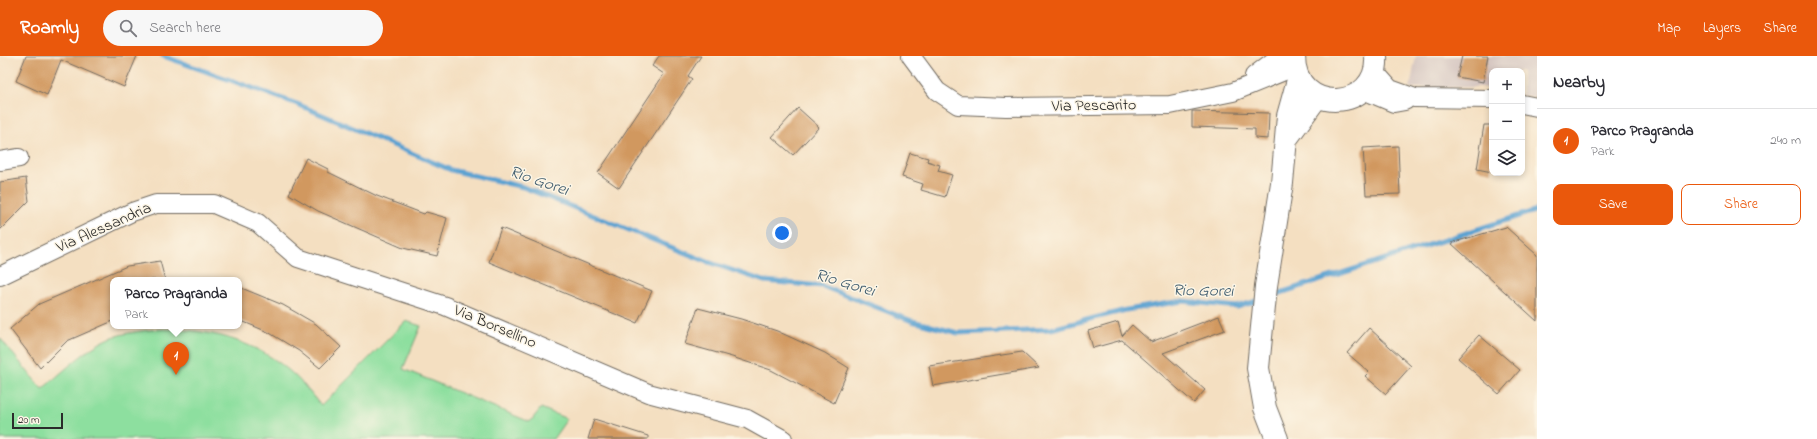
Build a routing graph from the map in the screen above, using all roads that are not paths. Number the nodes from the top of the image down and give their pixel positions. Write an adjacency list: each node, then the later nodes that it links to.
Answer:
1 (911, 56): 3 (street, Via Pescarito)
2 (1375, 64): 4 (street); 6 (street)
3 (1291, 65): 5 (street); 10 (street)
4 (1363, 90): 5 (street); 6 (street)
5 (1317, 97): 10 (street)
6 (1415, 98): 7 (street)
7 (1489, 99)
8 (1525, 105): 9 (street)
9 (1537, 107)
10 (1286, 139): 16 (street)
11 (19, 158): 12 (street)
12 (0, 161)
13 (214, 204): 14 (street, Via Alessandria); 15 (street, Via Borsellino)
14 (0, 276)
15 (783, 439)
16 (1277, 439)

